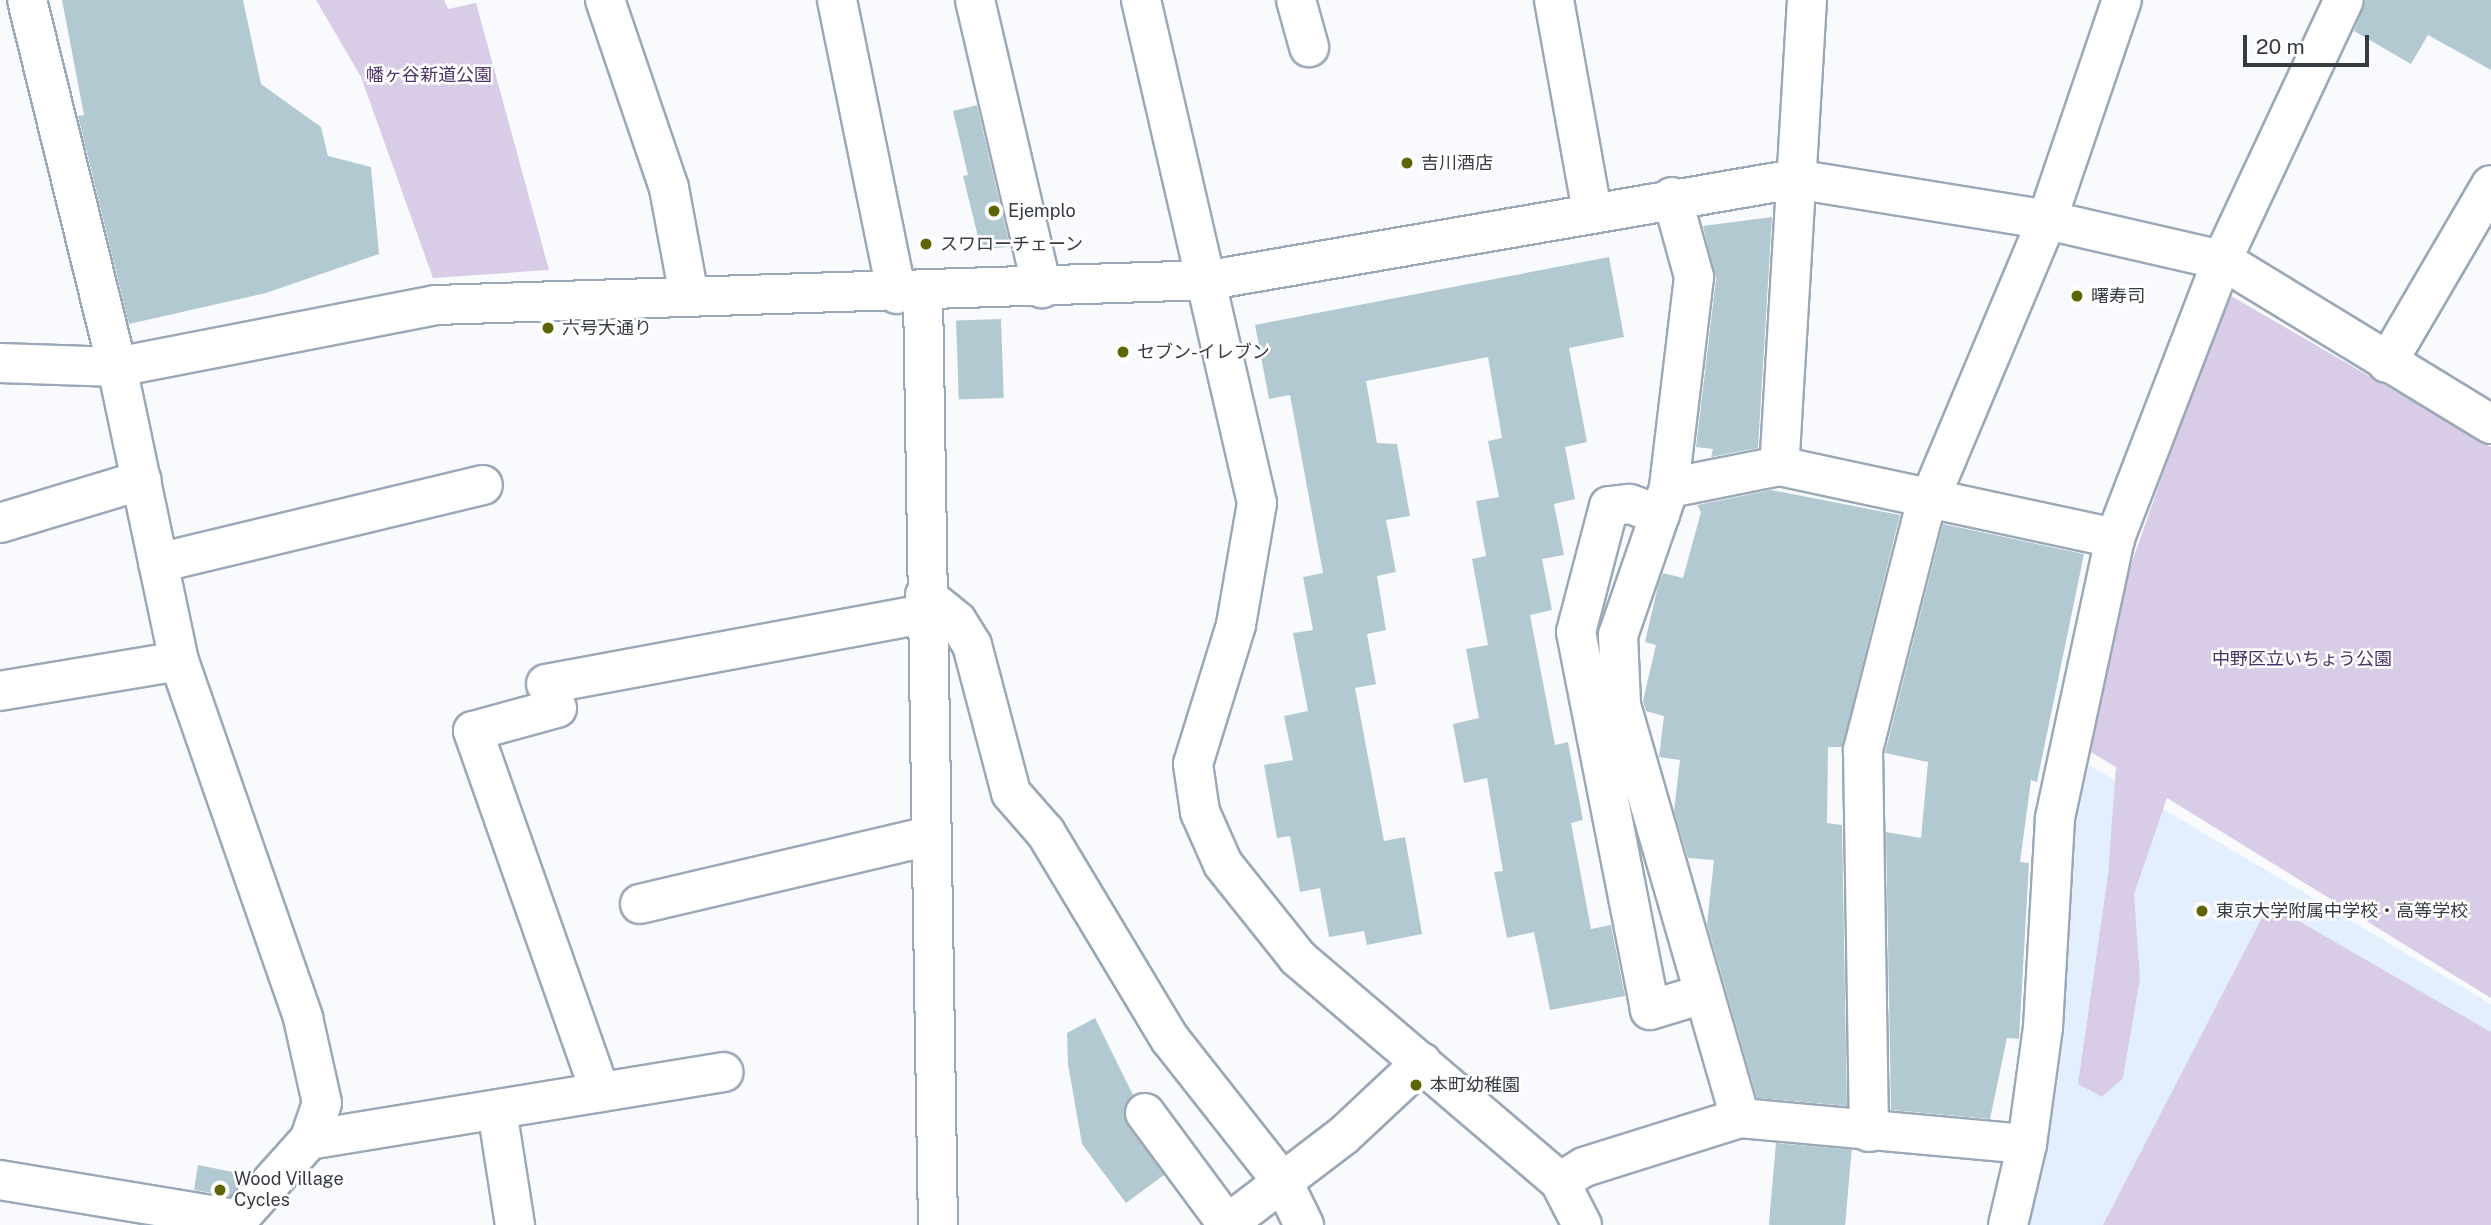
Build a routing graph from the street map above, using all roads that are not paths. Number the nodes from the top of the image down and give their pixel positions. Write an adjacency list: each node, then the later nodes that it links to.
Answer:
1 (27, 0): 24 (street)
2 (605, 0): 21 (street)
3 (837, 0): 20 (street)
4 (975, 0): 19 (street)
5 (1141, 0): 18 (street)
6 (1296, 0): 11 (street)
7 (1554, 0): 15 (street)
8 (1807, 0): 12 (street)
9 (2122, 0): 16 (street)
10 (2344, 0): 17 (street)
11 (1309, 47)
12 (1795, 178): 14 (street); 16 (street); 26 (street)
13 (2491, 186): 23 (street)
14 (1672, 197): 15 (street); 30 (street)
15 (1592, 212): 18 (street)
16 (2047, 220): 17 (street); 29 (street)
17 (2222, 260): 23 (street); 32 (street)
18 (1210, 281): 19 (street); 40 (street)
19 (1042, 288): 20 (street)
20 (910, 294): 21 (street); 34 (street)
21 (688, 296): 24 (street)
22 (0, 363): 24 (street)
23 (2387, 363): 25 (street)
24 (117, 367): 27 (street)
25 (2491, 424)
26 (1779, 466): 29 (street); 30 (street)
27 (142, 480): 31 (street); 33 (street)
28 (483, 485): 33 (street)
29 (1930, 499): 32 (street); 46 (street)
30 (1664, 501): 39 (street); 39 (street)
31 (0, 523)
32 (2115, 538): 48 (street)
33 (159, 563): 35 (street)
34 (925, 604): 37 (street); 42 (street); 51 (street)
35 (178, 661): 36 (street); 47 (street)
36 (0, 691)
37 (930, 836): 38 (street); 55 (street)
38 (640, 904)
39 (1703, 994): 45 (street)
40 (1422, 1062): 50 (street); 51 (street)
41 (723, 1072): 42 (street)
42 (600, 1092): 43 (street)
43 (497, 1110): 47 (street); 54 (street)
44 (1144, 1113): 53 (street)
45 (1740, 1118): 46 (street); 50 (street)
46 (1869, 1132): 48 (street)
47 (309, 1140): 52 (street)
48 (2027, 1144): 58 (street)
49 (0, 1180): 52 (street)
50 (1560, 1182): 57 (street)
51 (1284, 1184): 53 (street); 56 (street)
52 (234, 1222)
53 (1226, 1224)
54 (515, 1225)
55 (938, 1225)
56 (1304, 1225)
57 (1582, 1225)
58 (2008, 1225)

